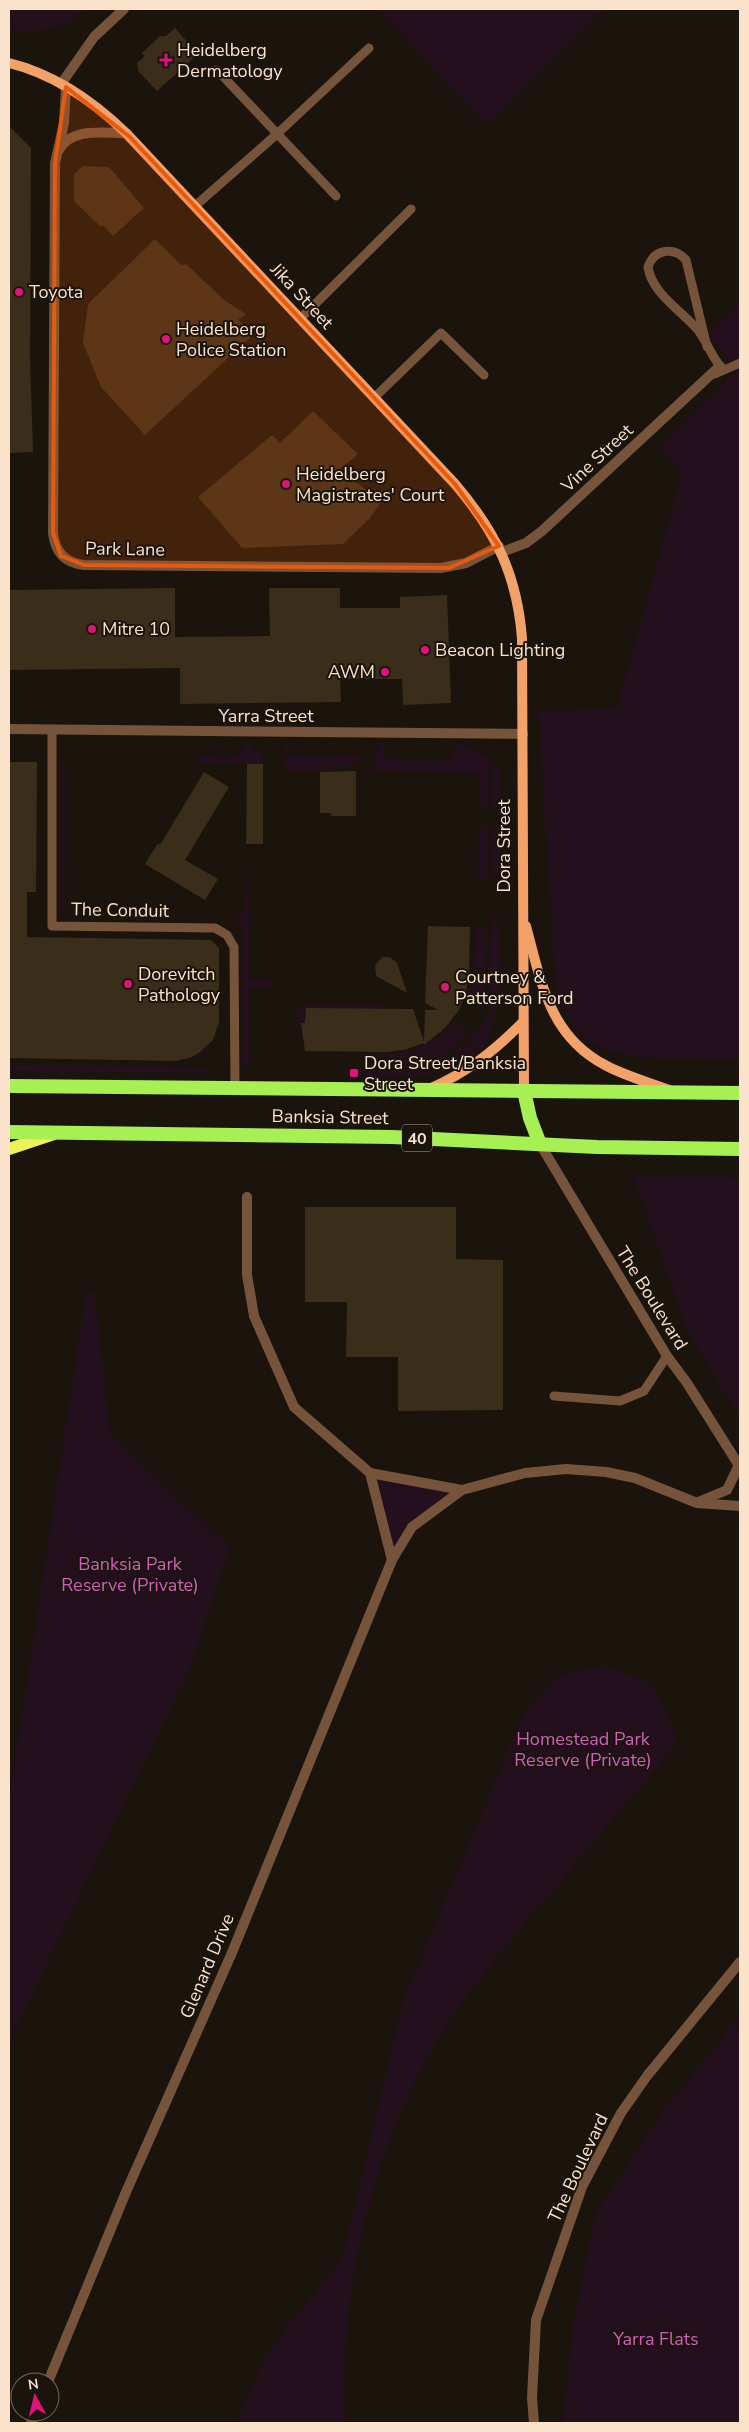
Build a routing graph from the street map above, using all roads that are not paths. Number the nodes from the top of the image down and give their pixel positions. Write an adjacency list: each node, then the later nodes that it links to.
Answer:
1 (124, 9): 5 (street)
2 (369, 48): 7 (lane)
3 (9, 63): 5 (main road, Jika Street)
4 (217, 70): 7 (lane)
5 (64, 85): 6 (main road, Jika Street); 8 (street, Park Lane)
6 (126, 133): 8 (street); 10 (main road, Jika Street)
7 (277, 134): 9 (lane); 10 (lane)
8 (56, 156): 19 (street, Park Lane)
9 (336, 196)
10 (195, 206): 12 (main road, Jika Street)
11 (411, 209): 12 (lane)
12 (301, 318): 18 (main road, Jika Street)
13 (707, 347): 13 (lane); 15 (lane)
14 (740, 364): 17 (lane, Vine Street)
15 (720, 366): 17 (street, Vine Street)
16 (484, 375): 18 (lane)
17 (708, 378): 19 (street, Vine Street)
18 (374, 398): 19 (main road, Jika Street)
19 (500, 549): 22 (main road, Dora Street)
20 (9, 729): 21 (street, Yarra Street)
21 (52, 730): 22 (street, Yarra Street); 26 (lane, The Conduit)
22 (523, 734): 23 (main road, Dora Street)
23 (522, 913): 24 (main road, Dora Street); 29 (main road)
24 (523, 1022): 27 (main road); 28 (main road, Dora Street)
25 (9, 1086): 26 (highway, Banksia Street)
26 (235, 1088): 27 (highway, Banksia Street)
27 (426, 1091): 28 (highway, Banksia Street)
28 (524, 1091): 29 (highway, Banksia Street); 33 (highway, Dora Street)
29 (675, 1092): 30 (highway, Banksia Street)
30 (740, 1093)
31 (9, 1132): 32 (highway, Banksia Street / 40)
32 (59, 1132): 33 (highway, Banksia Street / 40); 34 (main road)
33 (540, 1144): 35 (highway, Banksia Street / 40); 37 (street, The Boulevard)
34 (9, 1149)
35 (740, 1149)
36 (247, 1197): 40 (street)
37 (667, 1356): 38 (lane); 39 (street, The Boulevard)
38 (554, 1396)
39 (740, 1466): 42 (street)
40 (370, 1473): 41 (street, Glenard Drive); 44 (street)
41 (462, 1490): 42 (street, Glenard Drive); 44 (street, Glenard Drive)
42 (697, 1503): 43 (street, Glenard Drive)
43 (740, 1506)
44 (392, 1560): 46 (street, Glenard Drive)
45 (740, 1962): 47 (street, The Boulevard)
46 (52, 2372)
47 (534, 2423)

